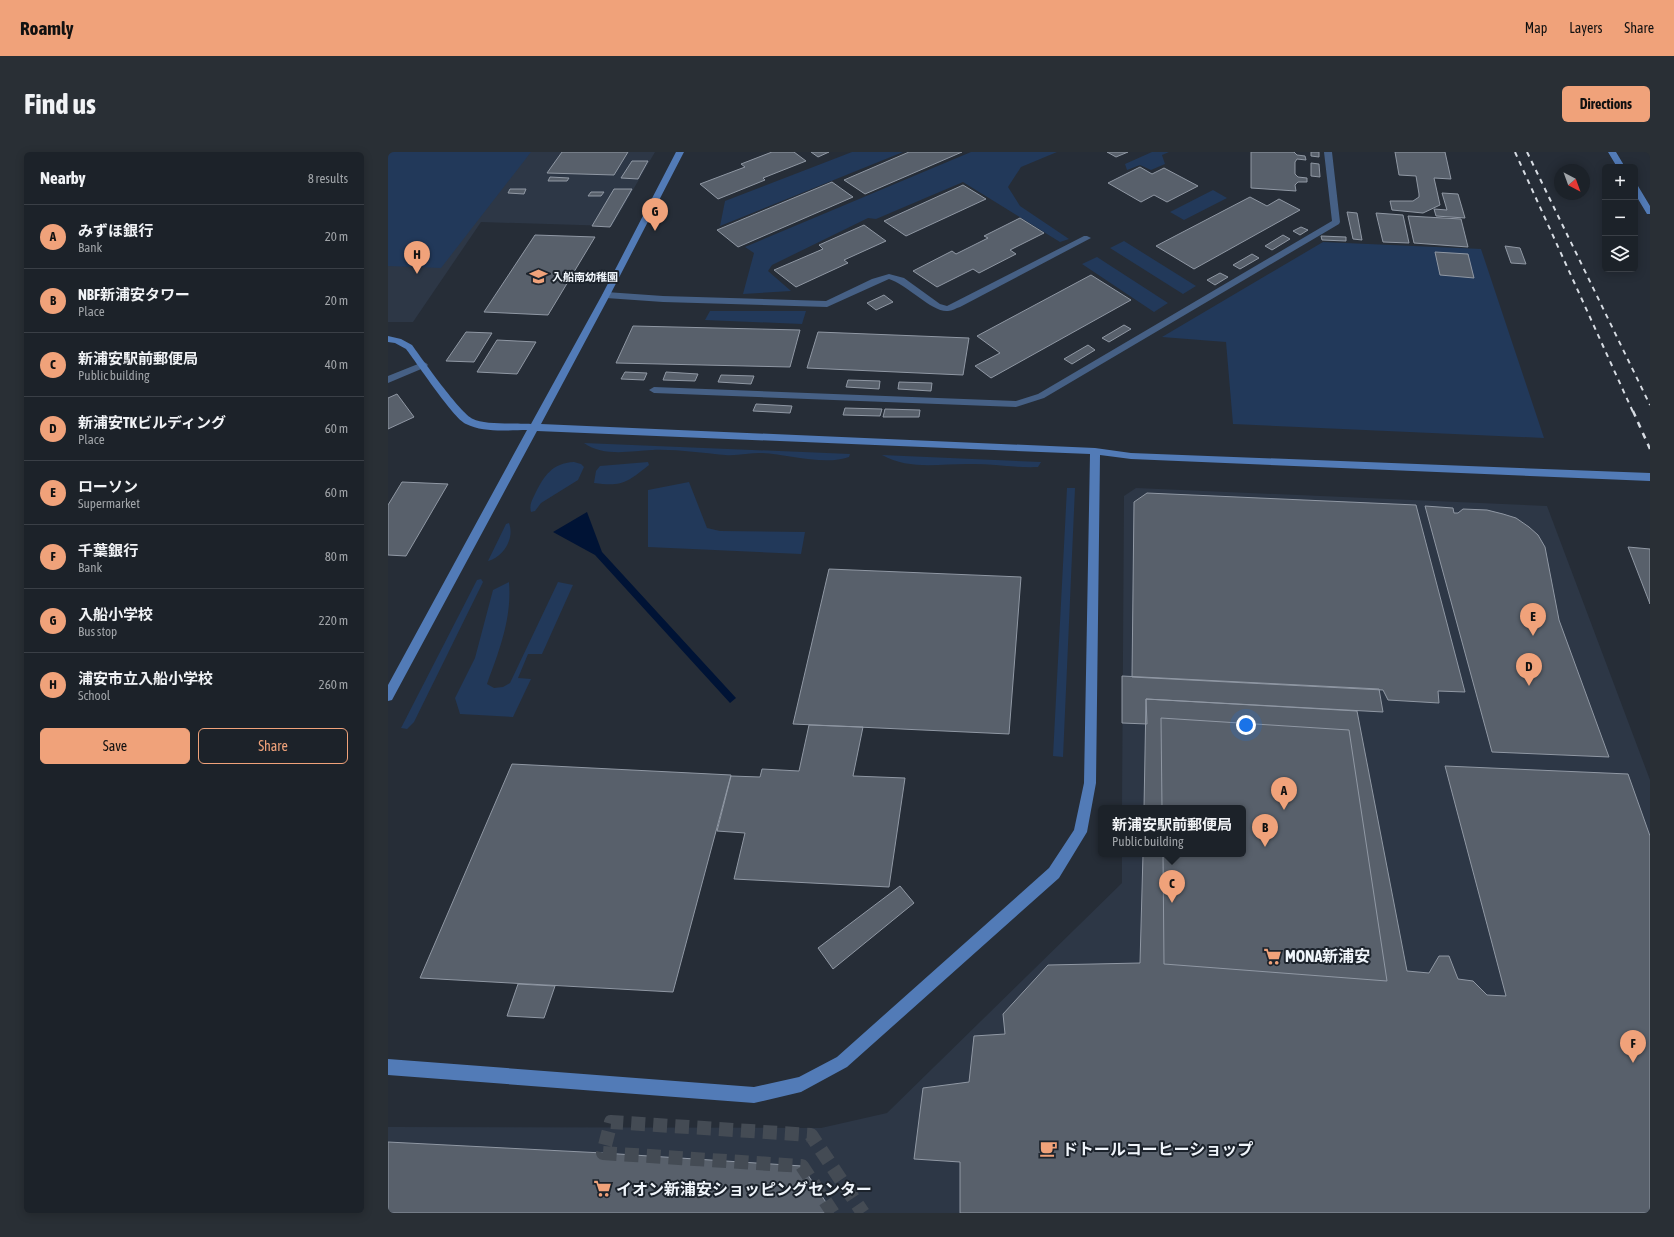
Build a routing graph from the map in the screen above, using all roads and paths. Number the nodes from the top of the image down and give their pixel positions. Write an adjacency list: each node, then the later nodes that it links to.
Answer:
1 (680, 152): 8 (street)
2 (1328, 152): 12 (lane)
3 (1612, 152): 4 (street)
4 (1619, 164)
5 (1638, 193): 6 (street)
6 (1650, 212)
7 (1087, 238): 8 (lane)
8 (606, 294): 13 (street)
9 (388, 339): 10 (street)
10 (424, 365): 11 (lane); 13 (street)
11 (388, 380)
12 (654, 390)
13 (533, 428): 14 (street); 16 (street)
14 (1095, 451): 15 (street); 17 (street)
15 (1650, 477)
16 (388, 696)
17 (388, 1067)

